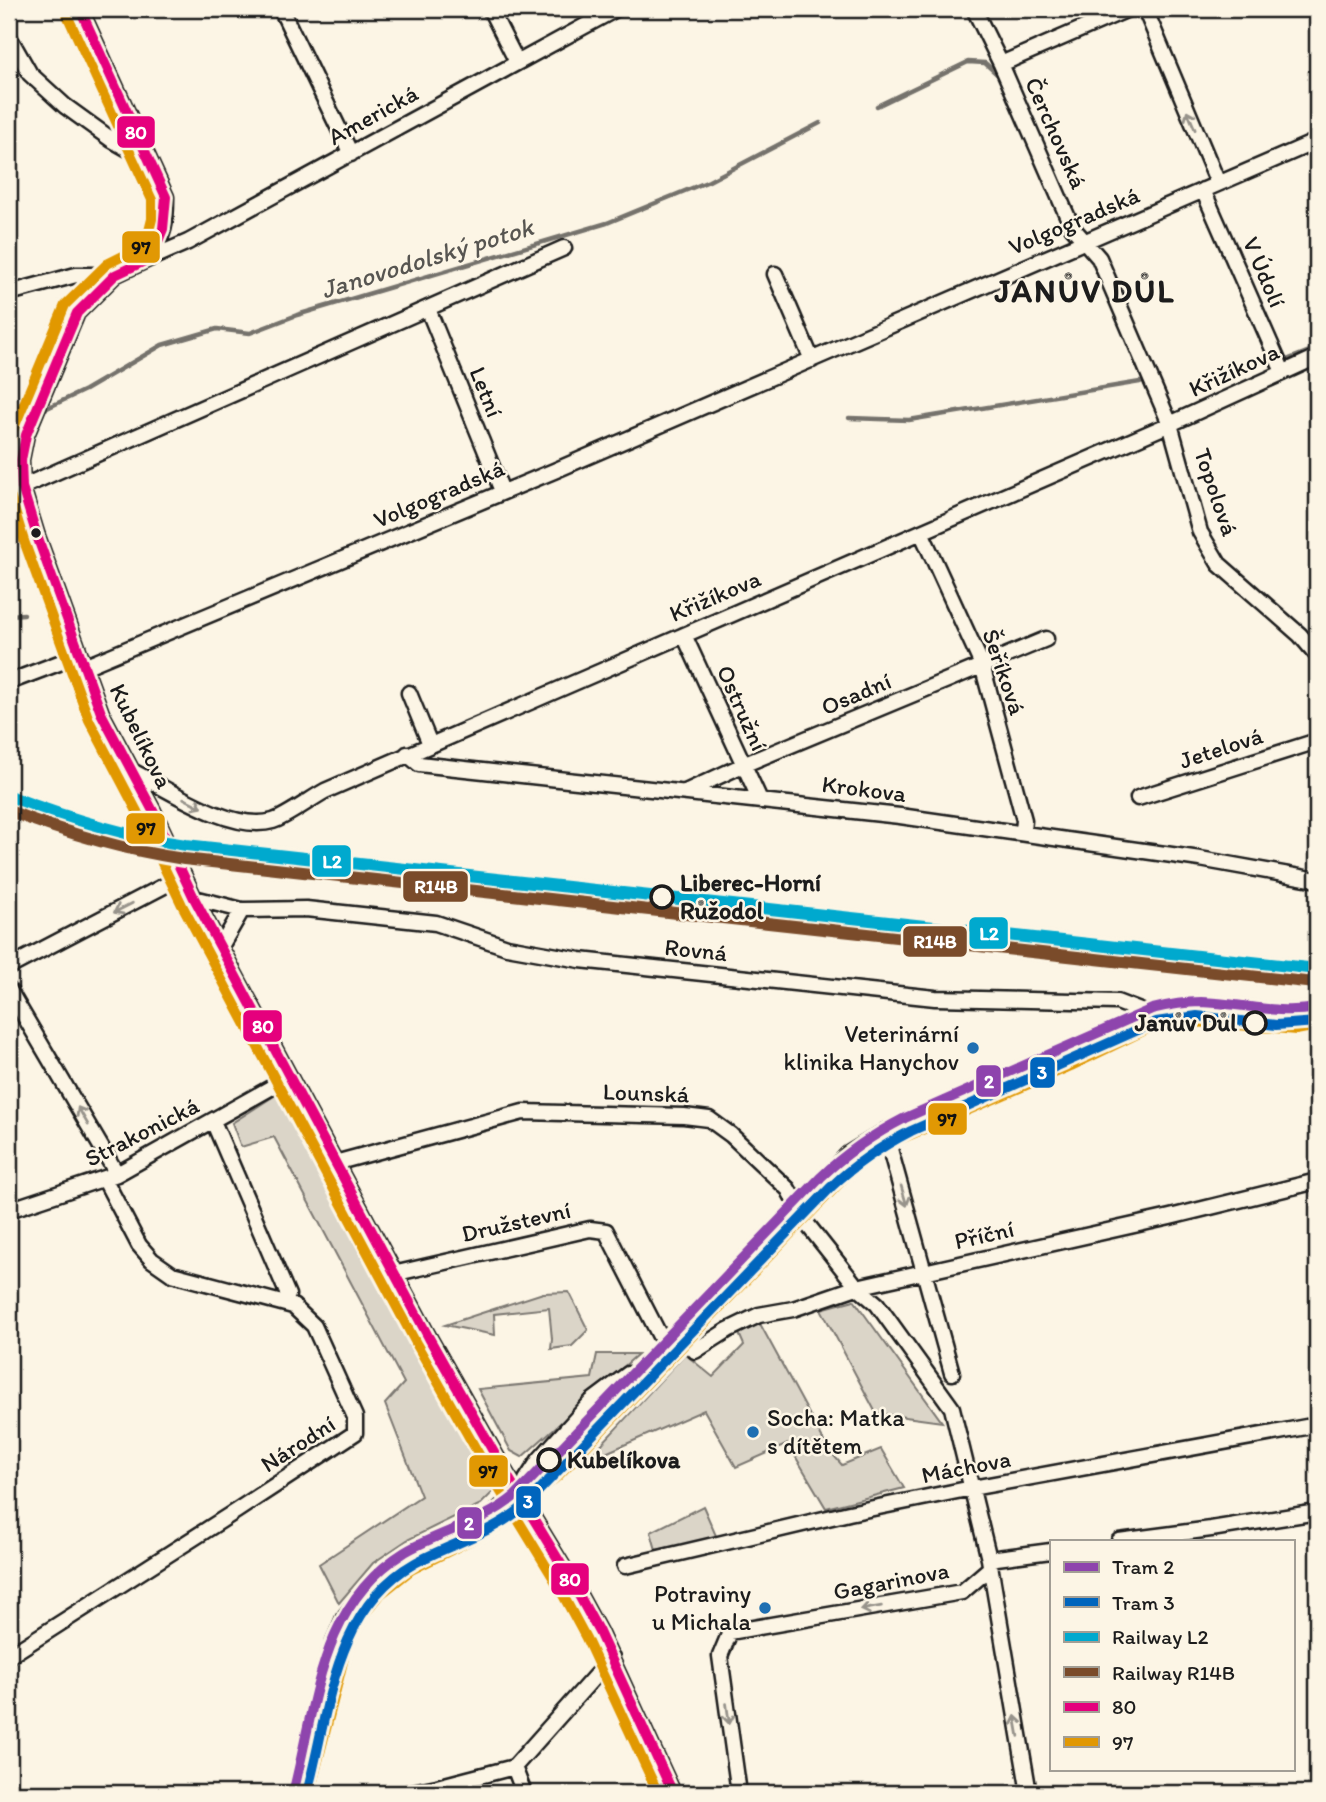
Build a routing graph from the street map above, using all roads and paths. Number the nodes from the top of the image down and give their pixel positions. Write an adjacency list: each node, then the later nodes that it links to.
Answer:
1 (80, 9): 13 (street)
2 (281, 9): 12 (street)
3 (490, 9): 9 (street)
4 (616, 9): 9 (street, Americká)
5 (974, 9): 10 (street, Čerchovská)
6 (1128, 9): 10 (street)
7 (1145, 9): 14 (street, one-way to 7)
8 (9, 37): 13 (street)
9 (517, 62): 12 (street, Americká)
10 (1001, 64): 16 (street, Čerchovská)
11 (1316, 144): 14 (street, Volgogradská)
12 (351, 154): 18 (street, Americká)
13 (149, 161): 18 (street)
14 (1218, 184): 15 (street, Volgogradská)
15 (1203, 190): 16 (street, Volgogradská); 25 (street, V Údolí)
16 (1085, 241): 24 (street, Volgogradská); 26 (street, Čerchovská)
17 (564, 248): 22 (street)
18 (150, 258): 20 (street, Kubelíkova)
19 (775, 274): 24 (street)
20 (115, 275): 21 (street); 27 (street, Kubelíkova)
21 (9, 293)
22 (428, 309): 27 (street); 28 (street, Letní)
23 (1317, 357): 25 (street, Křižíkova)
24 (812, 360): 28 (street, Volgogradská)
25 (1283, 372): 26 (street, Křižíkova)
26 (1170, 424): 29 (street, Křižíkova); 32 (street, Topolová)
27 (22, 487): 33 (street, Kubelíkova)
28 (502, 492): 33 (street, Volgogradská)
29 (921, 532): 30 (street, Křižíkova); 34 (street, Šeříková)
30 (684, 635): 38 (street, Křižíkova); 40 (street, Ostružní)
31 (1046, 639): 34 (street, Osadní)
32 (1317, 655)
33 (82, 661): 35 (street, Volgogradská); 41 (street, Kubelíkova)
34 (982, 666): 40 (street, Osadní); 45 (street, Šeříková)
35 (9, 682)
36 (409, 693): 38 (street)
37 (1317, 741): 43 (street, Jetelová)
38 (430, 744): 39 (street, Křižíkova)
39 (407, 754): 41 (street, Křižíkova, one-way to 39); 42 (street, Krokova)
40 (743, 765): 42 (street, Osadní); 44 (street, Ostružní)
41 (132, 771): 46 (street, Kubelíkova)
42 (684, 792): 44 (street, Krokova)
43 (1138, 798)
44 (760, 800): 45 (street, Krokova)
45 (1023, 832): 47 (street, Krokova)
46 (181, 872): 48 (street, Kubelíkova); 51 (street, one-way to 51)
47 (1317, 880)
48 (194, 898): 49 (street, Rovná); 50 (street, Kubelíkova)
49 (242, 910): 50 (street); 54 (street, Rovná)
50 (220, 948): 55 (street, Kubelíkova)
51 (9, 967)
52 (9, 990): 59 (street, Národní, one-way to 52)
53 (1317, 1012): 54 (street)
54 (1148, 1014): 57 (street)
55 (290, 1077): 56 (street, Strakonická); 58 (street, Kubelíkova)
56 (213, 1121): 59 (street, Strakonická); 66 (street)
57 (885, 1131): 61 (street); 63 (street, one-way to 63)
58 (335, 1163): 61 (street, Lounská); 64 (street, Kubelíkova)
59 (111, 1177): 62 (street, Strakonická); 78 (street, Národní)
60 (1317, 1181): 63 (street, Příční)
61 (796, 1207): 65 (street, Lounská); 67 (street)
62 (9, 1210)
63 (925, 1272): 65 (street, Příční); 69 (street)
64 (393, 1273): 68 (street, Družstevní); 72 (street, Kubelíkova)
65 (857, 1287): 67 (street, Příční); 71 (street, Lounská)
66 (288, 1295)
67 (679, 1331): 68 (street)
68 (660, 1351): 72 (street)
69 (952, 1373)
70 (1317, 1425): 71 (street, Máchova)
71 (972, 1488): 76 (street); 77 (street, Máchova)
72 (518, 1493): 79 (street, Kubelíkova); 82 (street)
73 (1317, 1511): 74 (street)
74 (1127, 1540)
75 (1050, 1551): 76 (street)
76 (989, 1564): 86 (street, Gagarinova, one-way to 86); 87 (street, one-way to 76)
77 (625, 1566)
78 (9, 1656)
79 (612, 1657): 80 (street); 85 (street, Kubelíkova)
80 (514, 1767): 81 (street); 84 (street)
81 (439, 1790): 83 (street)
82 (296, 1793)
83 (407, 1793)
84 (524, 1793)
85 (674, 1793)
86 (739, 1793)
87 (1028, 1793)

